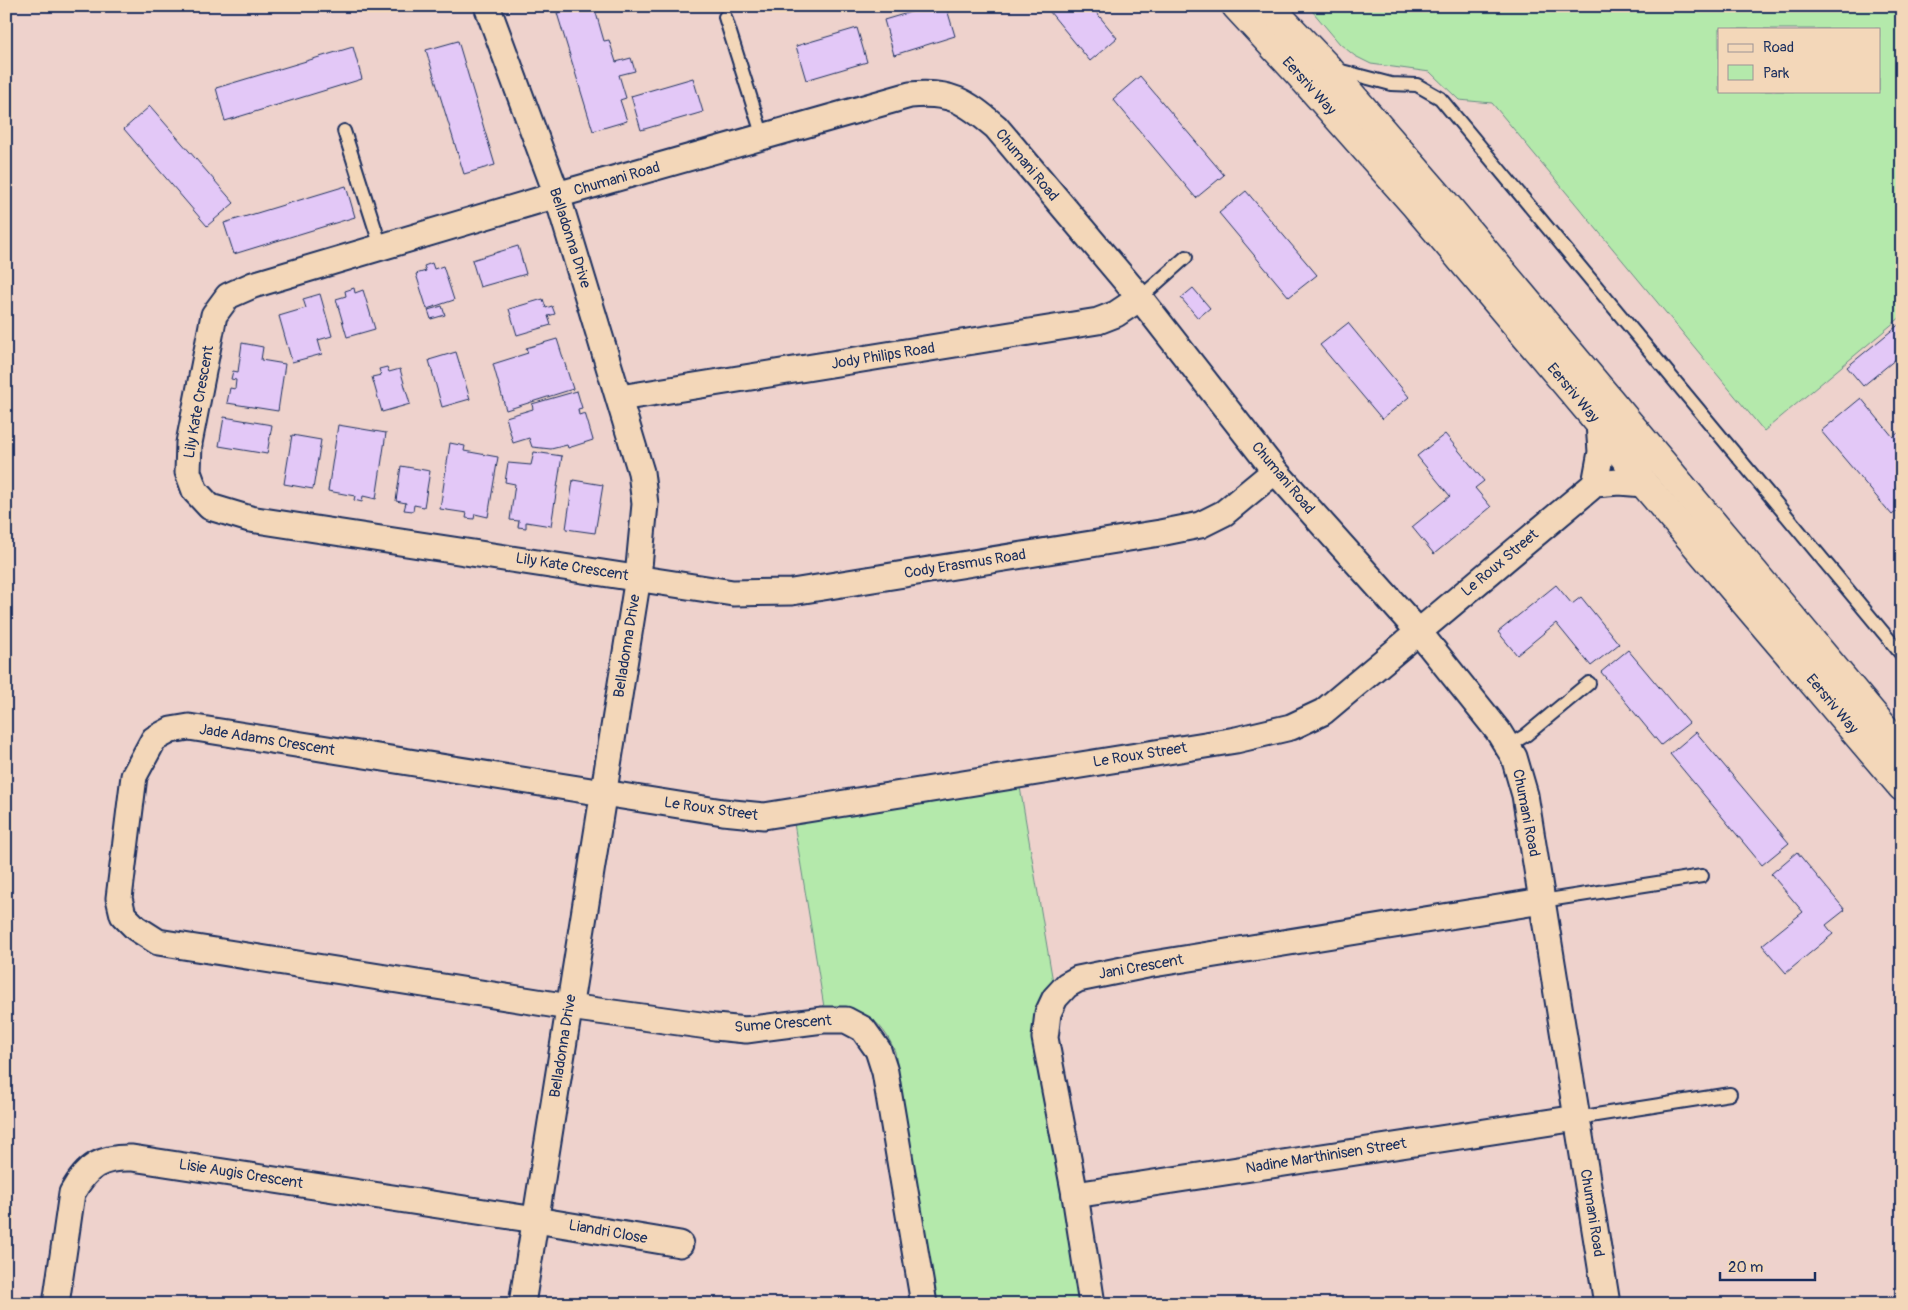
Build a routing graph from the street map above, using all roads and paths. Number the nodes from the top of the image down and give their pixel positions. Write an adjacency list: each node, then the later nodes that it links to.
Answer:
1 (488, 6): 8 (street, Belladonna Drive)
2 (1236, 6): 13 (main road, Eersriv Way)
3 (1269, 6): 5 (main road, Eersriv Way)
4 (724, 17): 7 (lane)
5 (1327, 67): 19 (lane); 22 (main road, Eersriv Way)
6 (344, 130): 9 (lane)
7 (763, 137): 8 (street, Chumani Road); 11 (street, Chumani Road)
8 (557, 196): 9 (street, Lily Kate Crescent); 12 (street, Belladonna Drive)
9 (381, 247): 17 (street, Lily Kate Crescent)
10 (1186, 257): 11 (lane)
11 (1140, 298): 12 (street, Jody Philips Road); 14 (street, Chumani Road)
12 (620, 398): 17 (street, Belladonna Drive)
13 (1599, 423): 15 (street); 16 (main road, Eersriv Way)
14 (1275, 471): 17 (street, Cody Erasmus Road); 18 (street, Chumani Road)
15 (1595, 484): 16 (street); 18 (street, Le Roux Street)
16 (1644, 484): 23 (main road, Eersriv Way)
17 (638, 578): 24 (street, Belladonna Drive)
18 (1418, 632): 21 (street, Chumani Road); 24 (street, Le Roux Street)
19 (1902, 655)
20 (1588, 683): 21 (lane)
21 (1508, 746): 26 (street, Chumani Road)
22 (1902, 749)
23 (1902, 787)
24 (603, 792): 27 (street, Belladonna Drive); 27 (street, Jade Adams Crescent)
25 (1702, 876): 26 (lane)
26 (1542, 901): 29 (street, Chumani Road); 30 (street, Jani Crescent)
27 (569, 1006): 31 (street, Belladonna Drive); 35 (street, Sume Crescent)
28 (1730, 1094): 29 (lane)
29 (1577, 1118): 30 (street, Nadine Marthinisen Street); 37 (street, Chumani Road)
30 (1075, 1195): 36 (street, Jani Crescent)
31 (536, 1220): 32 (street, Liandri Close); 33 (street, Lisie Augis Crescent); 34 (street, Belladonna Drive)
32 (680, 1244)
33 (56, 1304)
34 (522, 1304)
35 (924, 1304)
36 (1092, 1304)
37 (1607, 1304)

